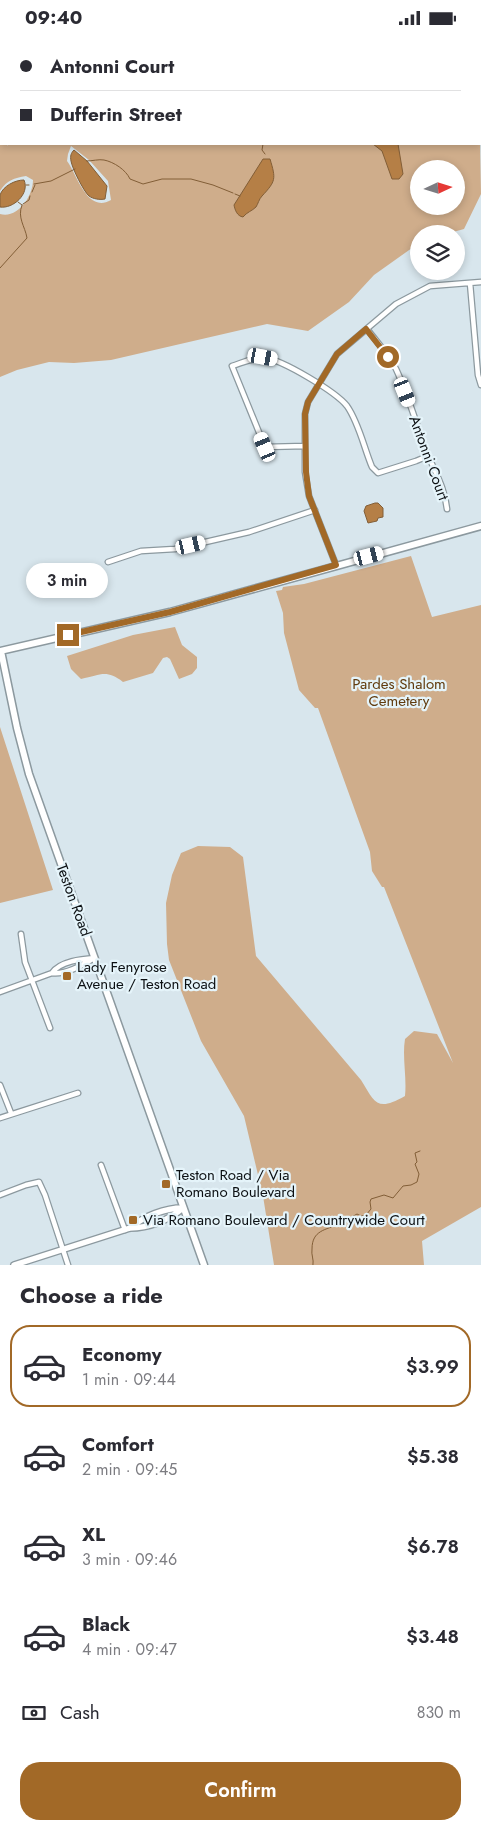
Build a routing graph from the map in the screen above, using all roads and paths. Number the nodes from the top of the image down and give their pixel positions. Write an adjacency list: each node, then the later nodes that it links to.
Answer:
1 (481, 282): 2 (street)
2 (470, 283): 3 (street); 5 (street)
3 (366, 329): 4 (street); 7 (street, Antonni Court)
4 (319, 384): 6 (street); 6 (street); 7 (street)
5 (481, 385)
6 (304, 446): 9 (street)
7 (428, 456): 8 (street, Antonni Court)
8 (447, 509)
9 (315, 510): 11 (street); 12 (street)
10 (481, 526): 12 (main road)
11 (108, 562)
12 (336, 565): 14 (main road)
13 (0, 644): 14 (street, Teston Road)
14 (0, 651): 16 (main road, Teston Road)
15 (21, 933): 17 (street)
16 (95, 958): 17 (street); 26 (main road, Teston Road)
17 (33, 980): 18 (street); 19 (street)
18 (0, 992)
19 (50, 1028)
20 (0, 1085): 22 (street)
21 (78, 1093): 22 (street)
22 (11, 1113): 23 (street)
23 (0, 1118)
24 (101, 1165): 27 (street)
25 (0, 1195): 28 (street)
26 (183, 1208): 27 (street); 31 (main road, Teston Road)
27 (127, 1229): 28 (street)
28 (63, 1250): 29 (street); 30 (street)
29 (14, 1265)
30 (68, 1265)
31 (204, 1265)

